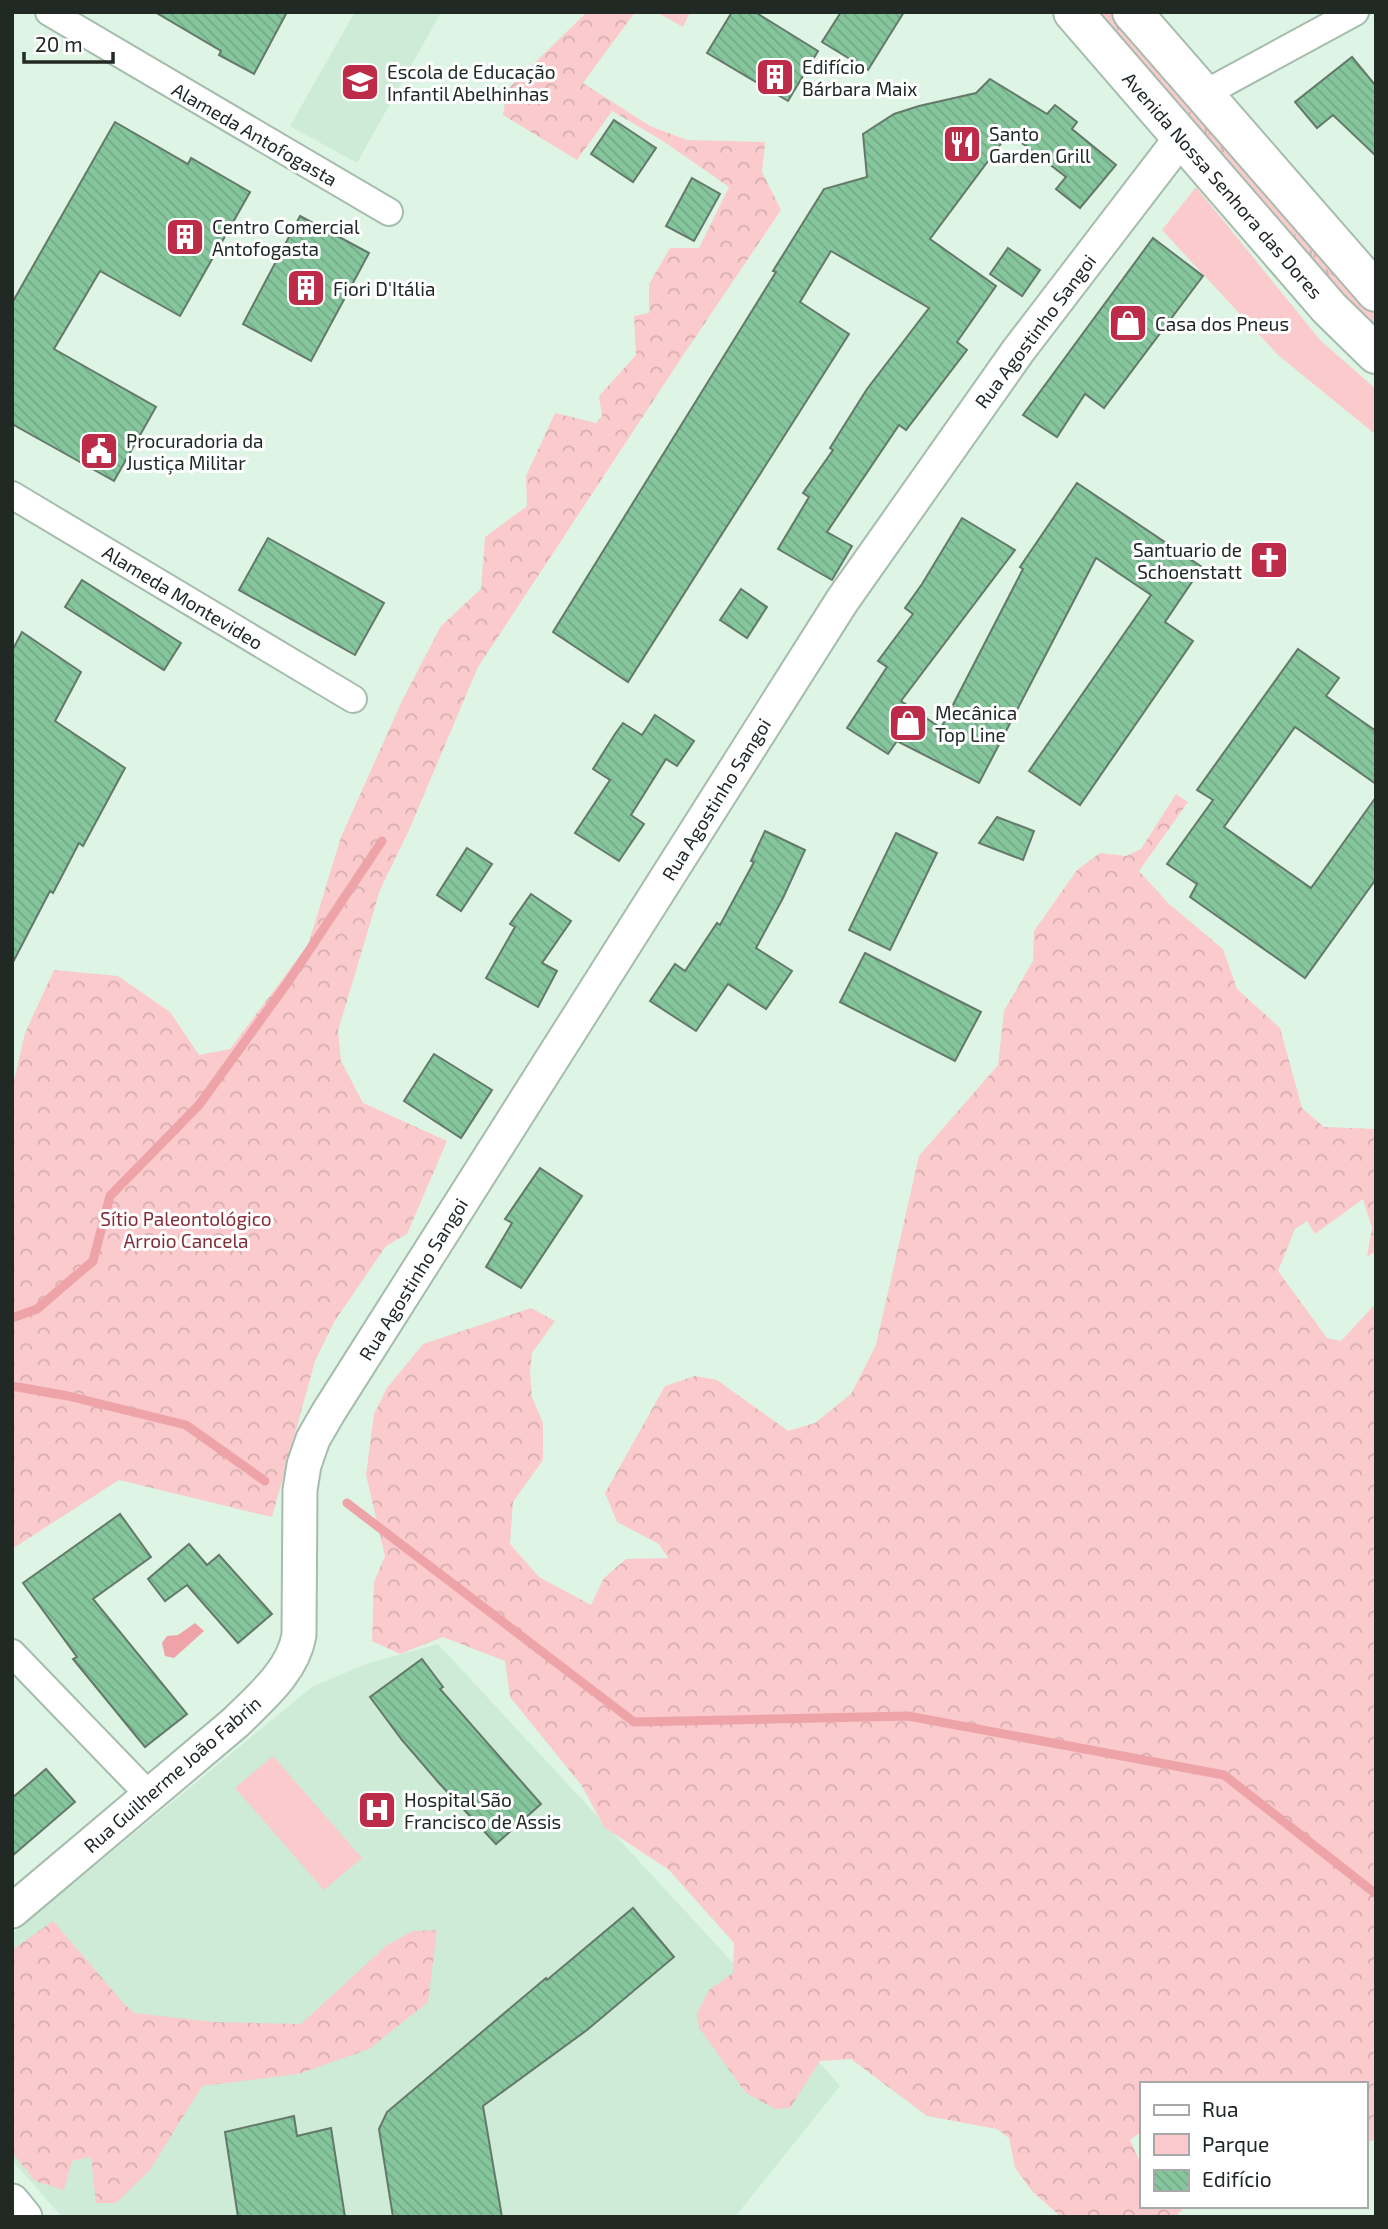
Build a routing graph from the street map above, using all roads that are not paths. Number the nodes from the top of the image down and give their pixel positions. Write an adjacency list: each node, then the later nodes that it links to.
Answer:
1 (49, 12): 7 (street, Alameda Antofogasta)
2 (1073, 12): 6 (main road, Avenida Nossa Senhora das Dores)
3 (1132, 12): 5 (main road)
4 (1355, 12): 5 (street)
5 (1204, 94): 8 (main road)
6 (1181, 138): 9 (main road, Avenida Nossa Senhora das Dores); 12 (street, Rua Agostinho Sangoi)
7 (389, 212)
8 (1376, 292)
9 (1376, 354)
10 (12, 495): 11 (street, Alameda Montevideo)
11 (353, 699)
12 (300, 1490): 14 (street, Rua Guilherme João Fabrin)
13 (12, 1653): 14 (street)
14 (150, 1796): 15 (street, Rua Guilherme João Fabrin)
15 (12, 1911)
16 (12, 2201): 17 (street)
17 (26, 2217)

